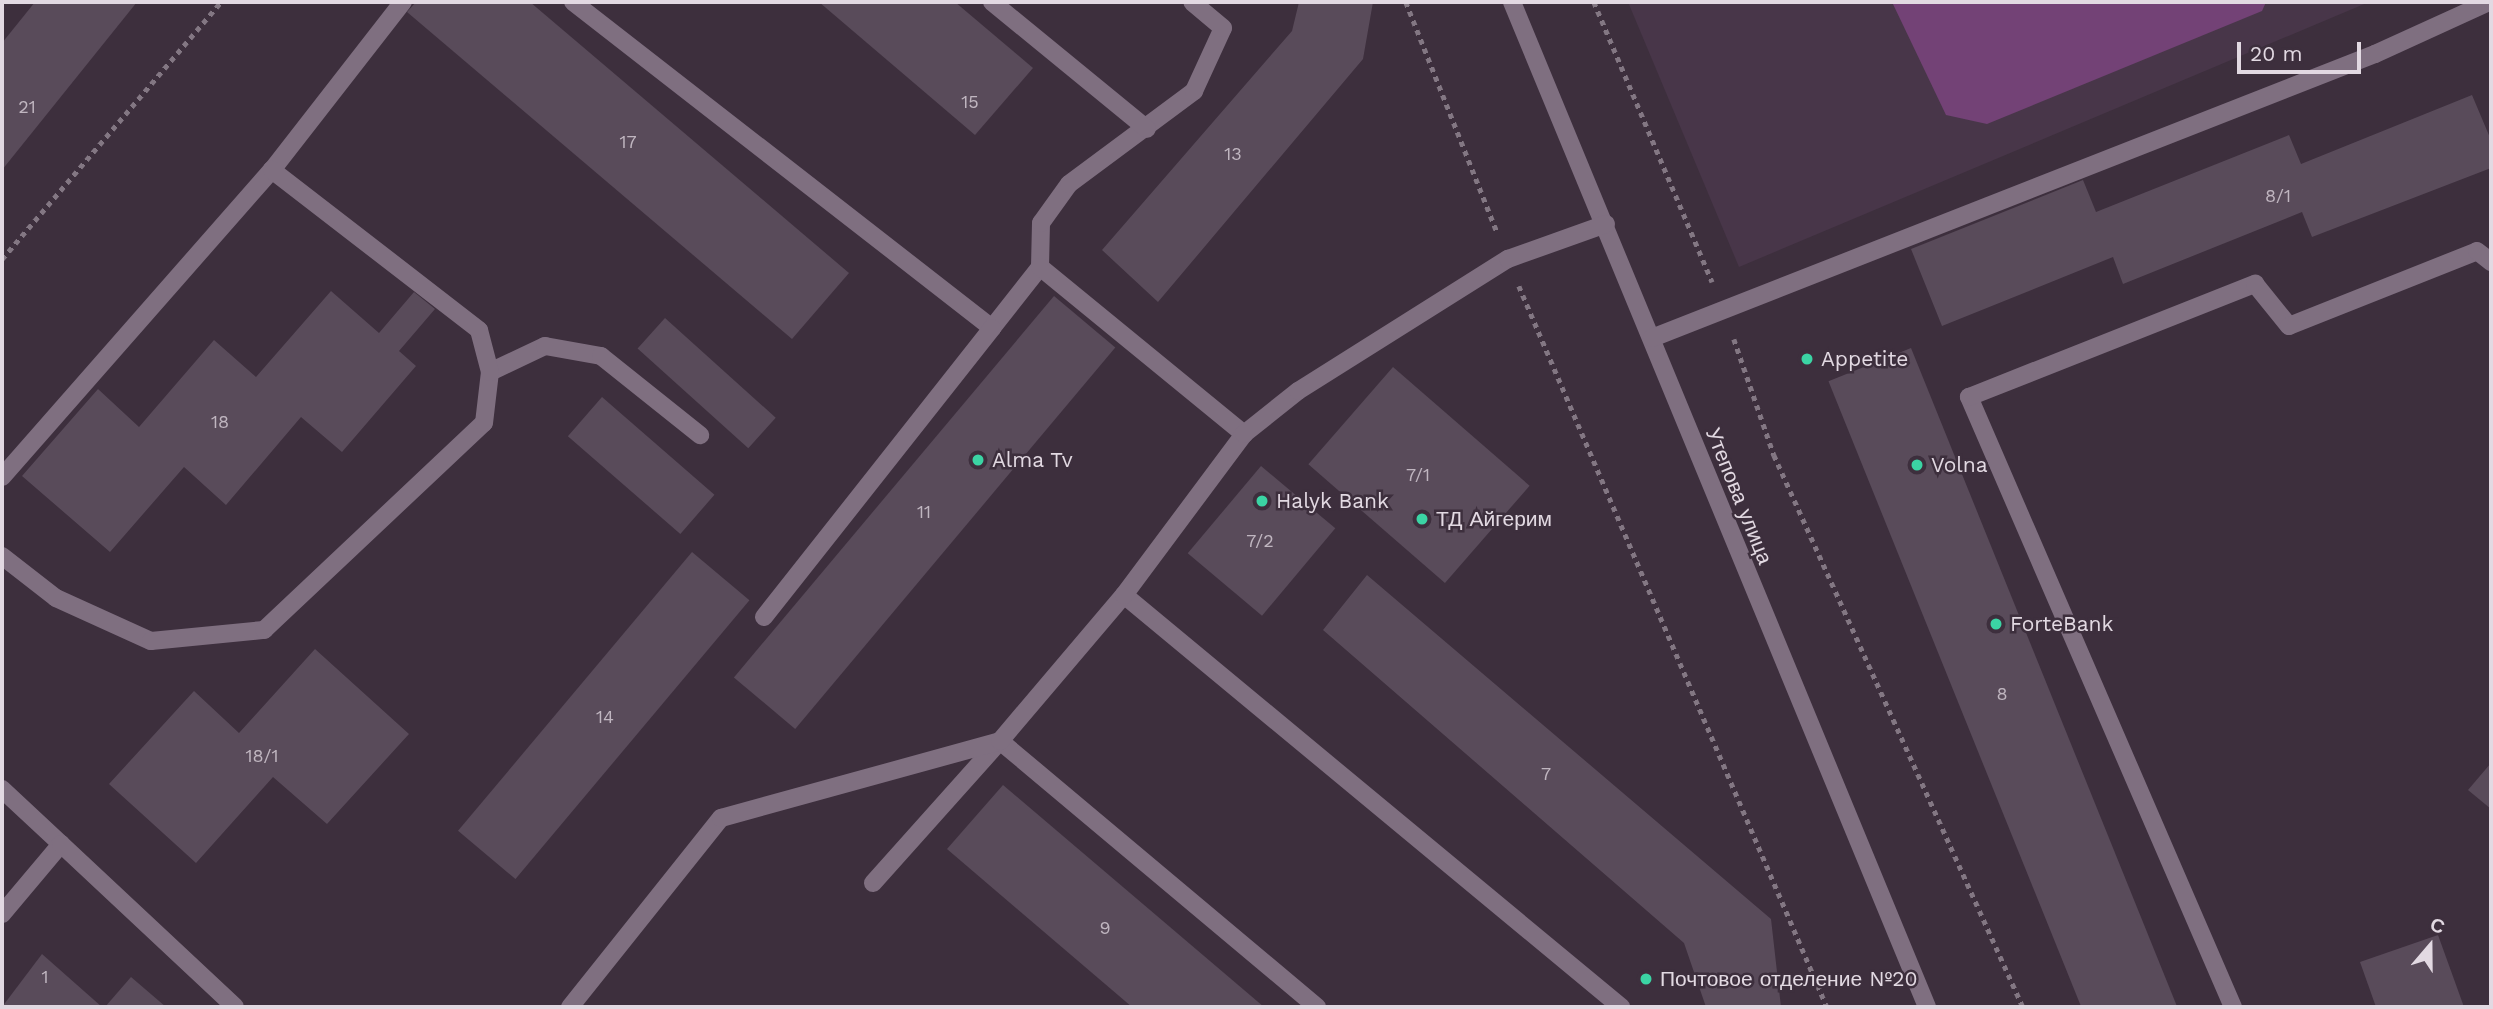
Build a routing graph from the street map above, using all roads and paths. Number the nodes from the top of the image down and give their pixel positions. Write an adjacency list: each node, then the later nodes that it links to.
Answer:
1 (221, 2): 13 (path)
2 (403, 2): 11 (street)
3 (573, 2): 18 (street)
4 (992, 2): 10 (street)
5 (1192, 2): 10 (street)
6 (1406, 2): 14 (path)
7 (1512, 2): 12 (street, Утепова улица)
8 (1594, 2): 17 (path)
9 (2489, 2): 17 (street)
10 (1147, 129): 16 (street)
11 (272, 170): 20 (street); 23 (street)
12 (1606, 224): 14 (street); 19 (street, Утепова улица)
13 (2, 259)
14 (1508, 260): 21 (street); 37 (path)
15 (2491, 262): 39 (street)
16 (1040, 267): 18 (street); 21 (street)
17 (1723, 308): 19 (street); 38 (path)
18 (992, 328): 26 (street)
19 (1652, 338): 32 (street, Утепова улица)
20 (490, 372): 22 (street); 24 (street)
21 (1244, 434): 25 (street)
22 (700, 435)
23 (2, 477)
24 (2, 556)
25 (1124, 595): 27 (street); 36 (street)
26 (764, 617)
27 (1000, 741): 30 (street); 34 (street); 35 (street)
28 (2, 789): 29 (street)
29 (61, 844): 31 (street); 33 (street)
30 (873, 883)
31 (2, 914)
32 (1925, 1006)
33 (235, 1007)
34 (570, 1007)
35 (1317, 1007)
36 (1621, 1007)
37 (1827, 1007)
38 (2023, 1007)
39 (2232, 1007)

